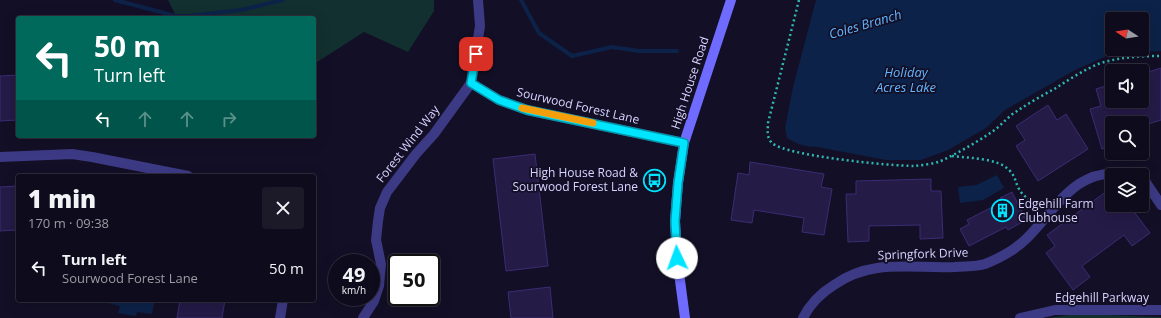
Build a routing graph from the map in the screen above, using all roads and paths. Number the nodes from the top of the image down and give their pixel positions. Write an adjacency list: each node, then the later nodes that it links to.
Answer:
1 (478, 0): 5 (street)
2 (731, 0): 6 (main road, High House Road)
3 (799, 0): 7 (path)
4 (1161, 56): 7 (path)
5 (471, 83): 6 (street, Sourwood Forest Lane); 17 (street, Forest Wind Way)
6 (684, 143): 18 (main road, High House Road)
7 (951, 156): 13 (path)
8 (0, 157): 9 (street)
9 (178, 174)
10 (1105, 175): 13 (street, Springfork Drive)
11 (1149, 186): 12 (street)
12 (1161, 205)
13 (1049, 214): 19 (street, Springfork Drive)
14 (283, 302): 16 (street)
15 (1161, 310): 20 (street, Edgehill Parkway)
16 (280, 318)
17 (363, 318)
18 (685, 318)
19 (803, 318)
20 (1020, 318)

